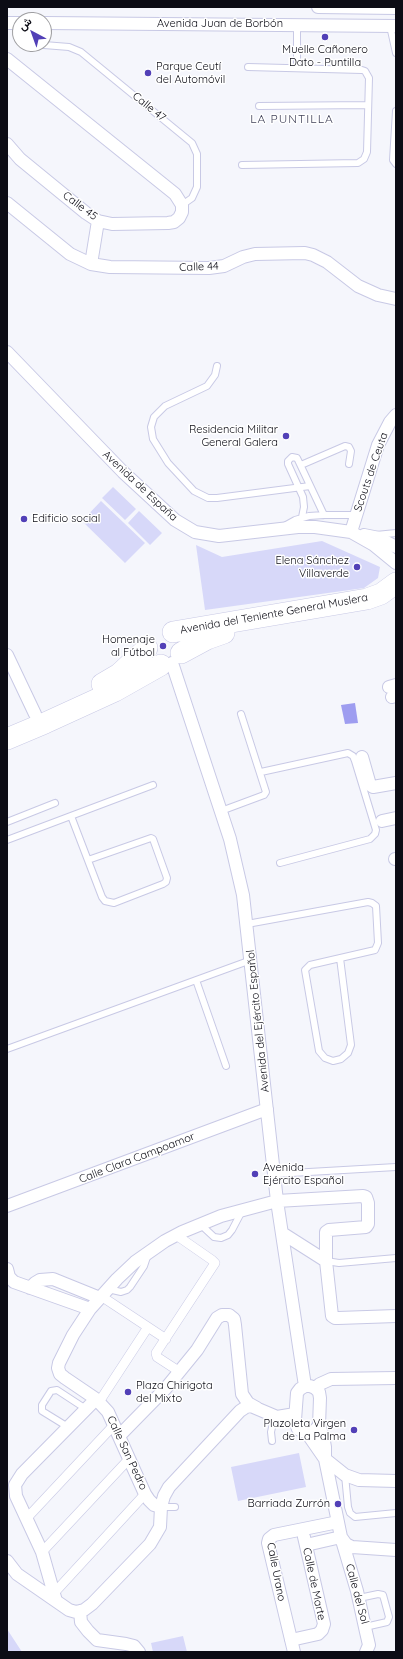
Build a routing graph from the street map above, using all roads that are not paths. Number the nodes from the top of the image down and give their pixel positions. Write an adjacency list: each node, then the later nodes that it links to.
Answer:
1 (318, 7): 2 (street)
2 (396, 8)
3 (52, 23): 4 (street, Avenida Juan de Borbón)
4 (297, 25): 5 (street, Avenida Juan de Borbón); 10 (lane)
5 (393, 26): 7 (lane)
6 (52, 46): 19 (lane, Calle 47)
7 (396, 53)
8 (7, 59): 19 (street)
9 (248, 67): 10 (lane)
10 (298, 68): 11 (lane)
11 (368, 105): 12 (lane); 17 (lane)
12 (259, 106)
13 (396, 111): 14 (lane)
14 (396, 134): 16 (lane)
15 (8, 147): 20 (street, Calle 45)
16 (396, 164)
17 (242, 165)
18 (7, 203): 21 (street, Calle 44)
19 (182, 205): 20 (street, Calle 45)
20 (98, 221): 21 (street)
21 (91, 264): 22 (street, Calle 44)
22 (396, 298)
23 (7, 352): 33 (street, Avenida de España)
24 (217, 366): 29 (lane)
25 (396, 415): 31 (street, Scouts de Ceuta)
26 (349, 464): 27 (lane)
27 (301, 465): 28 (lane); 29 (lane)
28 (310, 486): 29 (lane); 30 (lane)
29 (298, 487): 32 (lane)
30 (324, 515): 31 (lane); 32 (lane)
31 (356, 516): 34 (street, Scouts de Ceuta)
32 (302, 517): 33 (lane)
33 (281, 529): 34 (street, Avenida de España)
34 (354, 533): 36 (street, Avenida de España); 38 (street, Avenida de España)
35 (396, 533): 36 (lane)
36 (372, 536): 37 (street, Avenida de España)
37 (396, 547)
38 (396, 563)
39 (396, 583): 41 (highway, Avenida del Teniente General Muslera)
40 (396, 601): 44 (highway, Avenida del Teniente General Muslera)
41 (173, 632): 42 (highway); 44 (highway)
42 (147, 648): 44 (highway); 45 (highway)
43 (7, 655): 45 (street)
44 (172, 660): 48 (highway, Avenida del Teniente General Muslera); 54 (street, Avenida del Ejército Español)
45 (35, 714): 47 (highway)
46 (241, 714): 50 (lane)
47 (7, 725)
48 (7, 739)
49 (362, 757): 51 (street)
50 (261, 772): 54 (lane); 61 (lane)
51 (396, 783)
52 (153, 785): 55 (lane)
53 (55, 804): 58 (lane)
54 (221, 811): 62 (street, Avenida del Ejército Español)
55 (71, 816): 59 (lane); 60 (lane)
56 (396, 818): 57 (street)
57 (382, 821)
58 (7, 822)
59 (7, 840)
60 (88, 860): 60 (lane)
61 (280, 863)
62 (247, 924): 63 (lane); 64 (street, Avenida del Ejército Español)
63 (340, 958): 63 (lane)
64 (251, 960): 65 (lane); 68 (street, Avenida del Ejército Español)
65 (196, 980): 66 (lane); 67 (lane)
66 (7, 1049)
67 (226, 1066)
68 (267, 1109): 70 (street, Avenida del Ejército Español); 72 (street, Calle Clara Campoamor)
69 (396, 1167): 70 (lane)
70 (274, 1174): 71 (street, Avenida del Ejército Español)
71 (277, 1201): 73 (street, Calle San Pedro); 75 (street, Avenida del Ejército Español); 78 (street, Calle San Pedro)
72 (7, 1206)
73 (242, 1210): 74 (street, Calle San Pedro); 74 (lane)
74 (200, 1224): 76 (street, Calle San Pedro)
75 (282, 1233): 78 (street); 88 (street, Avenida del Ejército Español)
76 (176, 1235): 81 (street, Calle San Pedro); 85 (street)
77 (396, 1258): 78 (lane)
78 (326, 1261): 83 (street)
79 (7, 1270): 80 (street)
80 (30, 1288): 81 (street); 82 (street)
81 (103, 1294): 82 (street, Calle San Pedro); 84 (street)
82 (90, 1309): 89 (street, Calle San Pedro)
83 (396, 1316)
84 (148, 1327): 85 (street); 89 (street)
85 (166, 1339): 86 (street)
86 (180, 1372): 91 (street); 96 (street)
87 (396, 1378): 88 (street)
88 (310, 1387): 92 (street); 94 (street, Avenida del Ejército Español)
89 (98, 1401): 90 (street); 96 (street, Calle San Pedro)
90 (86, 1409): 95 (street); 95 (lane)
91 (258, 1409): 93 (street); 104 (street)
92 (295, 1414): 93 (street); 97 (street)
93 (277, 1417): 98 (lane)
94 (319, 1426): 97 (street); 100 (street)
95 (68, 1427): 107 (street)
96 (117, 1430): 99 (street, Calle San Pedro); 107 (street)
97 (307, 1433): 100 (street)
98 (272, 1441)
99 (129, 1459): 103 (street, Calle San Pedro); 113 (street)
100 (324, 1459): 101 (street); 108 (street)
101 (345, 1475): 102 (street); 106 (lane)
102 (396, 1481)
103 (145, 1494): 104 (street, Calle San Pedro); 115 (street)
104 (161, 1507): 105 (lane); 117 (street)
105 (175, 1508)
106 (396, 1513)
107 (26, 1519): 113 (street)
108 (338, 1522): 109 (street); 110 (street)
109 (302, 1530): 111 (street, Calle de Marte); 119 (street, Calle Urano)
110 (341, 1537): 111 (street); 112 (street); 116 (street, Calle del Sol)
111 (306, 1545): 119 (street, Calle de Marte)
112 (396, 1550)
113 (42, 1552): 115 (street)
114 (7, 1561): 115 (street)
115 (56, 1597): 117 (street)
116 (359, 1598): 118 (street, Calle del Sol); 118 (lane)
117 (80, 1611): 120 (street)
118 (365, 1627): 122 (street, Calle del Sol)
119 (291, 1640): 121 (street)
120 (139, 1652)
121 (294, 1652)
122 (366, 1652)

